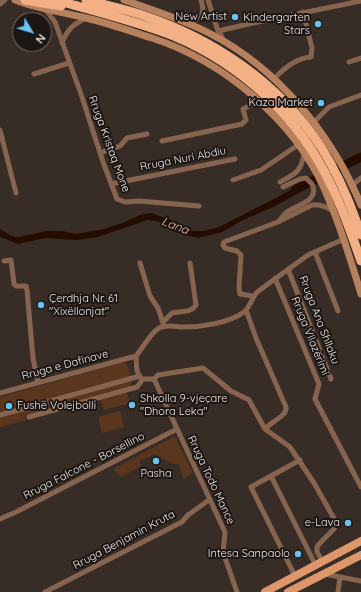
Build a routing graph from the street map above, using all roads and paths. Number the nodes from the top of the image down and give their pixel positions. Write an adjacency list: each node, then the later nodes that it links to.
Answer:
1 (5, 0): 10 (street)
2 (15, 0): 12 (main road)
3 (25, 0): 11 (highway)
4 (55, 0): 11 (highway)
5 (86, 0): 11 (highway)
6 (124, 0): 15 (main road)
7 (201, 0): 15 (street)
8 (208, 0): 16 (street)
9 (361, 1): 13 (street)
10 (0, 4)
11 (102, 6): 34 (highway)
12 (46, 10): 14 (main road); 18 (street, Rruga Kristaq Mone)
13 (303, 12): 16 (street); 23 (street)
14 (86, 18): 18 (street); 25 (main road)
15 (188, 23): 17 (main road)
16 (218, 31): 17 (street)
17 (224, 42): 23 (main road)
18 (62, 43): 21 (street, Rruga Kristaq Mone)
19 (361, 58): 20 (street)
20 (349, 62)
21 (70, 63): 22 (street); 31 (street, Rruga Kristaq Mone)
22 (34, 74)
23 (274, 79): 26 (main road)
24 (361, 95): 26 (street)
25 (259, 102): 29 (street); 30 (main road)
26 (316, 120): 39 (main road)
27 (0, 130): 40 (street)
28 (147, 134): 31 (street)
29 (162, 141)
30 (298, 145): 32 (main road); 36 (street)
31 (100, 153): 37 (street, Rruga Kristaq Mone)
32 (304, 154): 34 (main road); 44 (street)
33 (235, 159): 37 (street, Rruga Nuri Abdiu)
34 (322, 167): 38 (highway); 38 (main road)
35 (361, 178): 39 (street)
36 (233, 180)
37 (111, 184): 42 (street, Rruga Kristaq Mone)
38 (331, 184): 43 (main road); 45 (highway); 49 (highway)
39 (352, 185): 41 (main road)
40 (16, 193)
41 (361, 205)
42 (199, 206)
43 (334, 212): 44 (street); 46 (main road)
44 (278, 222): 55 (street)
45 (361, 235)
46 (344, 239): 47 (street); 54 (main road)
47 (314, 252): 52 (street); 57 (street)
48 (4, 261): 63 (street)
49 (361, 261)
50 (140, 263): 58 (street)
51 (190, 263): 58 (street)
52 (288, 269): 53 (street); 62 (street, Rruga Ana Shllaku)
53 (275, 278): 55 (street); 71 (street, Rruga Vllazërimi)
54 (361, 294)
55 (254, 296): 56 (street)
56 (246, 310): 58 (street); 68 (street)
57 (338, 311)
58 (163, 324): 59 (street)
59 (136, 356): 60 (street); 63 (street, Rruga e Dafinave)
60 (141, 378): 61 (street); 65 (street); 66 (street)
61 (154, 379): 67 (street, Rruga Todo Mance); 68 (street)
62 (332, 379)
63 (38, 383): 64 (street, Rruga e Dafinave)
64 (0, 393)
65 (0, 415)
66 (29, 417)
67 (177, 429): 72 (street, Rruga Todo Mance); 73 (street, Rruga Falcone - Borsellino)
68 (266, 429): 69 (street)
69 (300, 460): 70 (street); 76 (street)
70 (271, 476): 76 (street); 78 (street)
71 (361, 487)
72 (209, 500): 81 (street, Rruga Benjamin Kruta); 83 (street, Rruga Todo Mance)
73 (0, 519)
74 (361, 541): 76 (main road)
75 (361, 555): 77 (main road)
76 (319, 564): 78 (main road)
77 (325, 574): 79 (street); 85 (main road)
78 (296, 576): 84 (main road)
79 (340, 577): 80 (street); 86 (street)
80 (361, 581)
81 (53, 590): 82 (street, Rruga Benjamin Kruta)
82 (45, 592)
83 (237, 592)
84 (265, 592)
85 (288, 592)
86 (338, 592)

